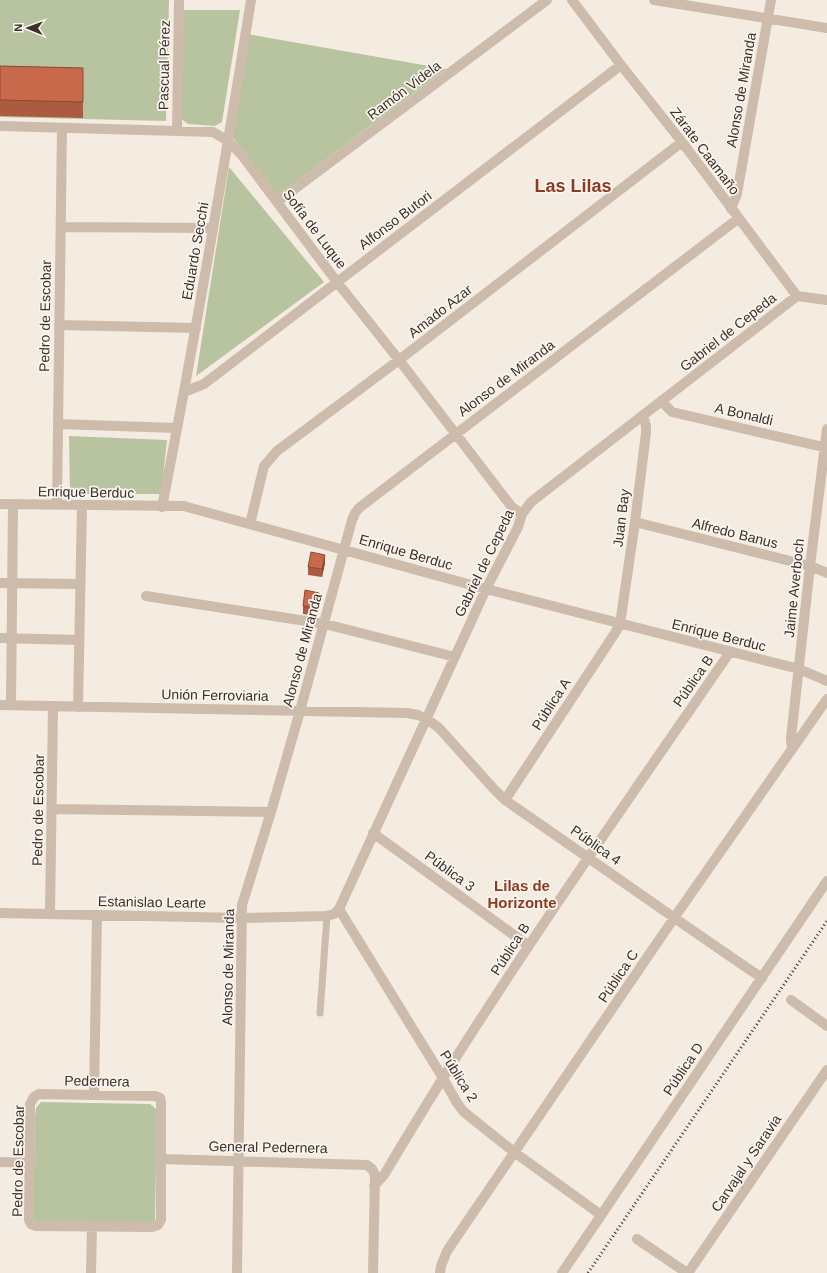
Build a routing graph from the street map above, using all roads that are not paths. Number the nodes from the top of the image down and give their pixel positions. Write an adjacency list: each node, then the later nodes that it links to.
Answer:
1 (179, 0): 13 (street, Pascual Pérez)
2 (251, 0): 14 (street, Eduardo Secchi)
3 (547, 0): 16 (street, Ramón Videla)
4 (572, 0): 10 (street, Zárate Caamaño)
5 (654, 0): 7 (street)
6 (771, 0): 8 (street, Alonso de Miranda)
7 (670, 1): 8 (street)
8 (768, 18): 9 (street); 17 (street, Alonso de Miranda)
9 (827, 28)
10 (621, 65): 15 (street, Zárate Caamaño); 21 (street, Alfonso Butori)
11 (0, 126): 12 (street, Sofía de Luque)
12 (62, 128): 13 (street, Sofía de Luque); 19 (street, Pedro de Escobar)
13 (177, 131): 14 (street, Sofía de Luque)
14 (228, 141): 16 (street, Sofía de Luque); 20 (street, Eduardo Secchi)
15 (682, 142): 17 (street, Zárate Caamaño); 26 (street, Amado Azar)
16 (277, 202): 21 (street, Sofía de Luque)
17 (731, 208): 18 (street, Zárate Caamaño)
18 (739, 218): 22 (street, Zárate Caamaño); 33 (street, Alonso de Miranda)
19 (61, 227): 20 (street); 24 (street, Pedro de Escobar)
20 (212, 228): 25 (street, Eduardo Secchi)
21 (337, 282): 26 (street, Sofía de Luque); 27 (street, Alfonso Butori)
22 (797, 296): 23 (street); 28 (street, Gabriel de Cepeda)
23 (827, 300)
24 (59, 325): 25 (street); 30 (street, Pedro de Escobar)
25 (196, 328): 27 (street, Eduardo Secchi)
26 (399, 360): 33 (street, Sofía de Luque); 42 (street, Amado Azar)
27 (184, 392): 31 (street, Eduardo Secchi)
28 (661, 401): 29 (street, Gabriel de Cepeda); 34 (street, A Bonaldi)
29 (643, 415): 40 (street, Gabriel de Cepeda); 41 (street, Juan Bay)
30 (58, 424): 31 (street); 37 (street, Pedro de Escobar)
31 (177, 428): 39 (street, Eduardo Secchi)
32 (827, 429): 34 (street, Jaime Averboch)
33 (456, 434): 40 (street, Sofía de Luque); 43 (street, Alonso de Miranda)
34 (826, 448): 44 (street, Jaime Averboch)
35 (0, 504): 36 (street, Enrique Berduc)
36 (13, 504): 37 (street, Enrique Berduc); 47 (street)
37 (57, 505): 38 (street, Enrique Berduc)
38 (82, 506): 39 (street, Enrique Berduc); 48 (street)
39 (162, 507): 42 (street, Enrique Berduc)
40 (522, 514): 49 (street, Gabriel de Cepeda)
41 (635, 522): 44 (street, Alfredo Banus); 52 (street, Juan Bay)
42 (250, 524): 43 (street, Enrique Berduc)
43 (344, 549): 49 (street, Enrique Berduc); 51 (street, Alonso de Miranda)
44 (810, 566): 45 (street, Alfredo Banus); 58 (street, Jaime Averboch)
45 (827, 573)
46 (0, 583): 47 (street)
47 (12, 583): 48 (street); 54 (street)
48 (80, 584): 55 (street)
49 (486, 589): 52 (street, Enrique Berduc); 57 (street, Gabriel de Cepeda)
50 (146, 596): 51 (street)
51 (325, 624): 57 (street); 65 (street, Alonso de Miranda)
52 (620, 624): 56 (street, Enrique Berduc); 68 (street, Pública A)
53 (0, 638): 54 (street)
54 (11, 638): 55 (street); 62 (street)
55 (79, 640): 64 (street)
56 (730, 652): 58 (street, Enrique Berduc); 72 (street, Pública B)
57 (455, 657): 66 (street, Gabriel de Cepeda)
58 (799, 669): 59 (street, Enrique Berduc); 67 (street, Jaime Averboch)
59 (827, 681)
60 (827, 699): 67 (street, Pública C)
61 (0, 705): 62 (street, Unión Ferroviaria)
62 (10, 705): 63 (street, Unión Ferroviaria)
63 (54, 706): 64 (street, Unión Ferroviaria); 69 (street, Pedro de Escobar)
64 (78, 707): 65 (street, Unión Ferroviaria)
65 (300, 711): 66 (street, Unión Ferroviaria); 70 (street, Alonso de Miranda)
66 (427, 719): 68 (street, Pública 4); 71 (street, Gabriel de Cepeda)
67 (792, 749): 80 (street, Pública C)
68 (505, 800): 72 (street, Pública 4)
69 (52, 809): 70 (street); 76 (street, Pedro de Escobar)
70 (272, 812): 79 (street, Alonso de Miranda)
71 (373, 833): 74 (street, Gabriel de Cepeda); 81 (street, Pública 3)
72 (588, 857): 80 (street, Pública 4); 81 (street, Pública B)
73 (827, 881): 82 (street, Pública D)
74 (339, 909): 78 (street); 87 (street, Pública 2)
75 (0, 913): 76 (street, Estanislao Learte)
76 (50, 914): 77 (street, Estanislao Learte)
77 (97, 915): 79 (street, Estanislao Learte); 88 (street)
78 (327, 916): 79 (street, Estanislao Learte); 84 (lane)
79 (242, 918): 92 (street, Alonso de Miranda)
80 (674, 918): 82 (street, Pública 4); 90 (street, Pública C)
81 (529, 946): 87 (street, Pública B)
82 (762, 978): 96 (street, Pública D)
83 (791, 1000): 85 (street)
84 (320, 1012)
85 (827, 1026)
86 (827, 1070): 104 (street, Carvajal y Saravia)
87 (443, 1078): 90 (street, Pública 2); 95 (street, Pública B)
88 (94, 1095): 89 (street, Pedernera); 91 (street, Pedernera)
89 (34, 1097): 94 (street, Pedro de Escobar)
90 (514, 1152): 96 (street, Pública 2); 102 (street, Pública C)
91 (161, 1159): 92 (street, General Pedernera); 97 (street)
92 (238, 1161): 95 (street, General Pedernera); 100 (street, Alonso de Miranda)
93 (0, 1162): 94 (street)
94 (30, 1163): 97 (street, Pedro de Escobar)
95 (374, 1186): 101 (street)
96 (601, 1215): 103 (street, Pública D)
97 (92, 1227): 99 (street)
98 (637, 1239): 104 (street)
99 (91, 1273)
100 (237, 1273)
101 (373, 1273)
102 (440, 1273)
103 (562, 1273)
104 (688, 1273)

